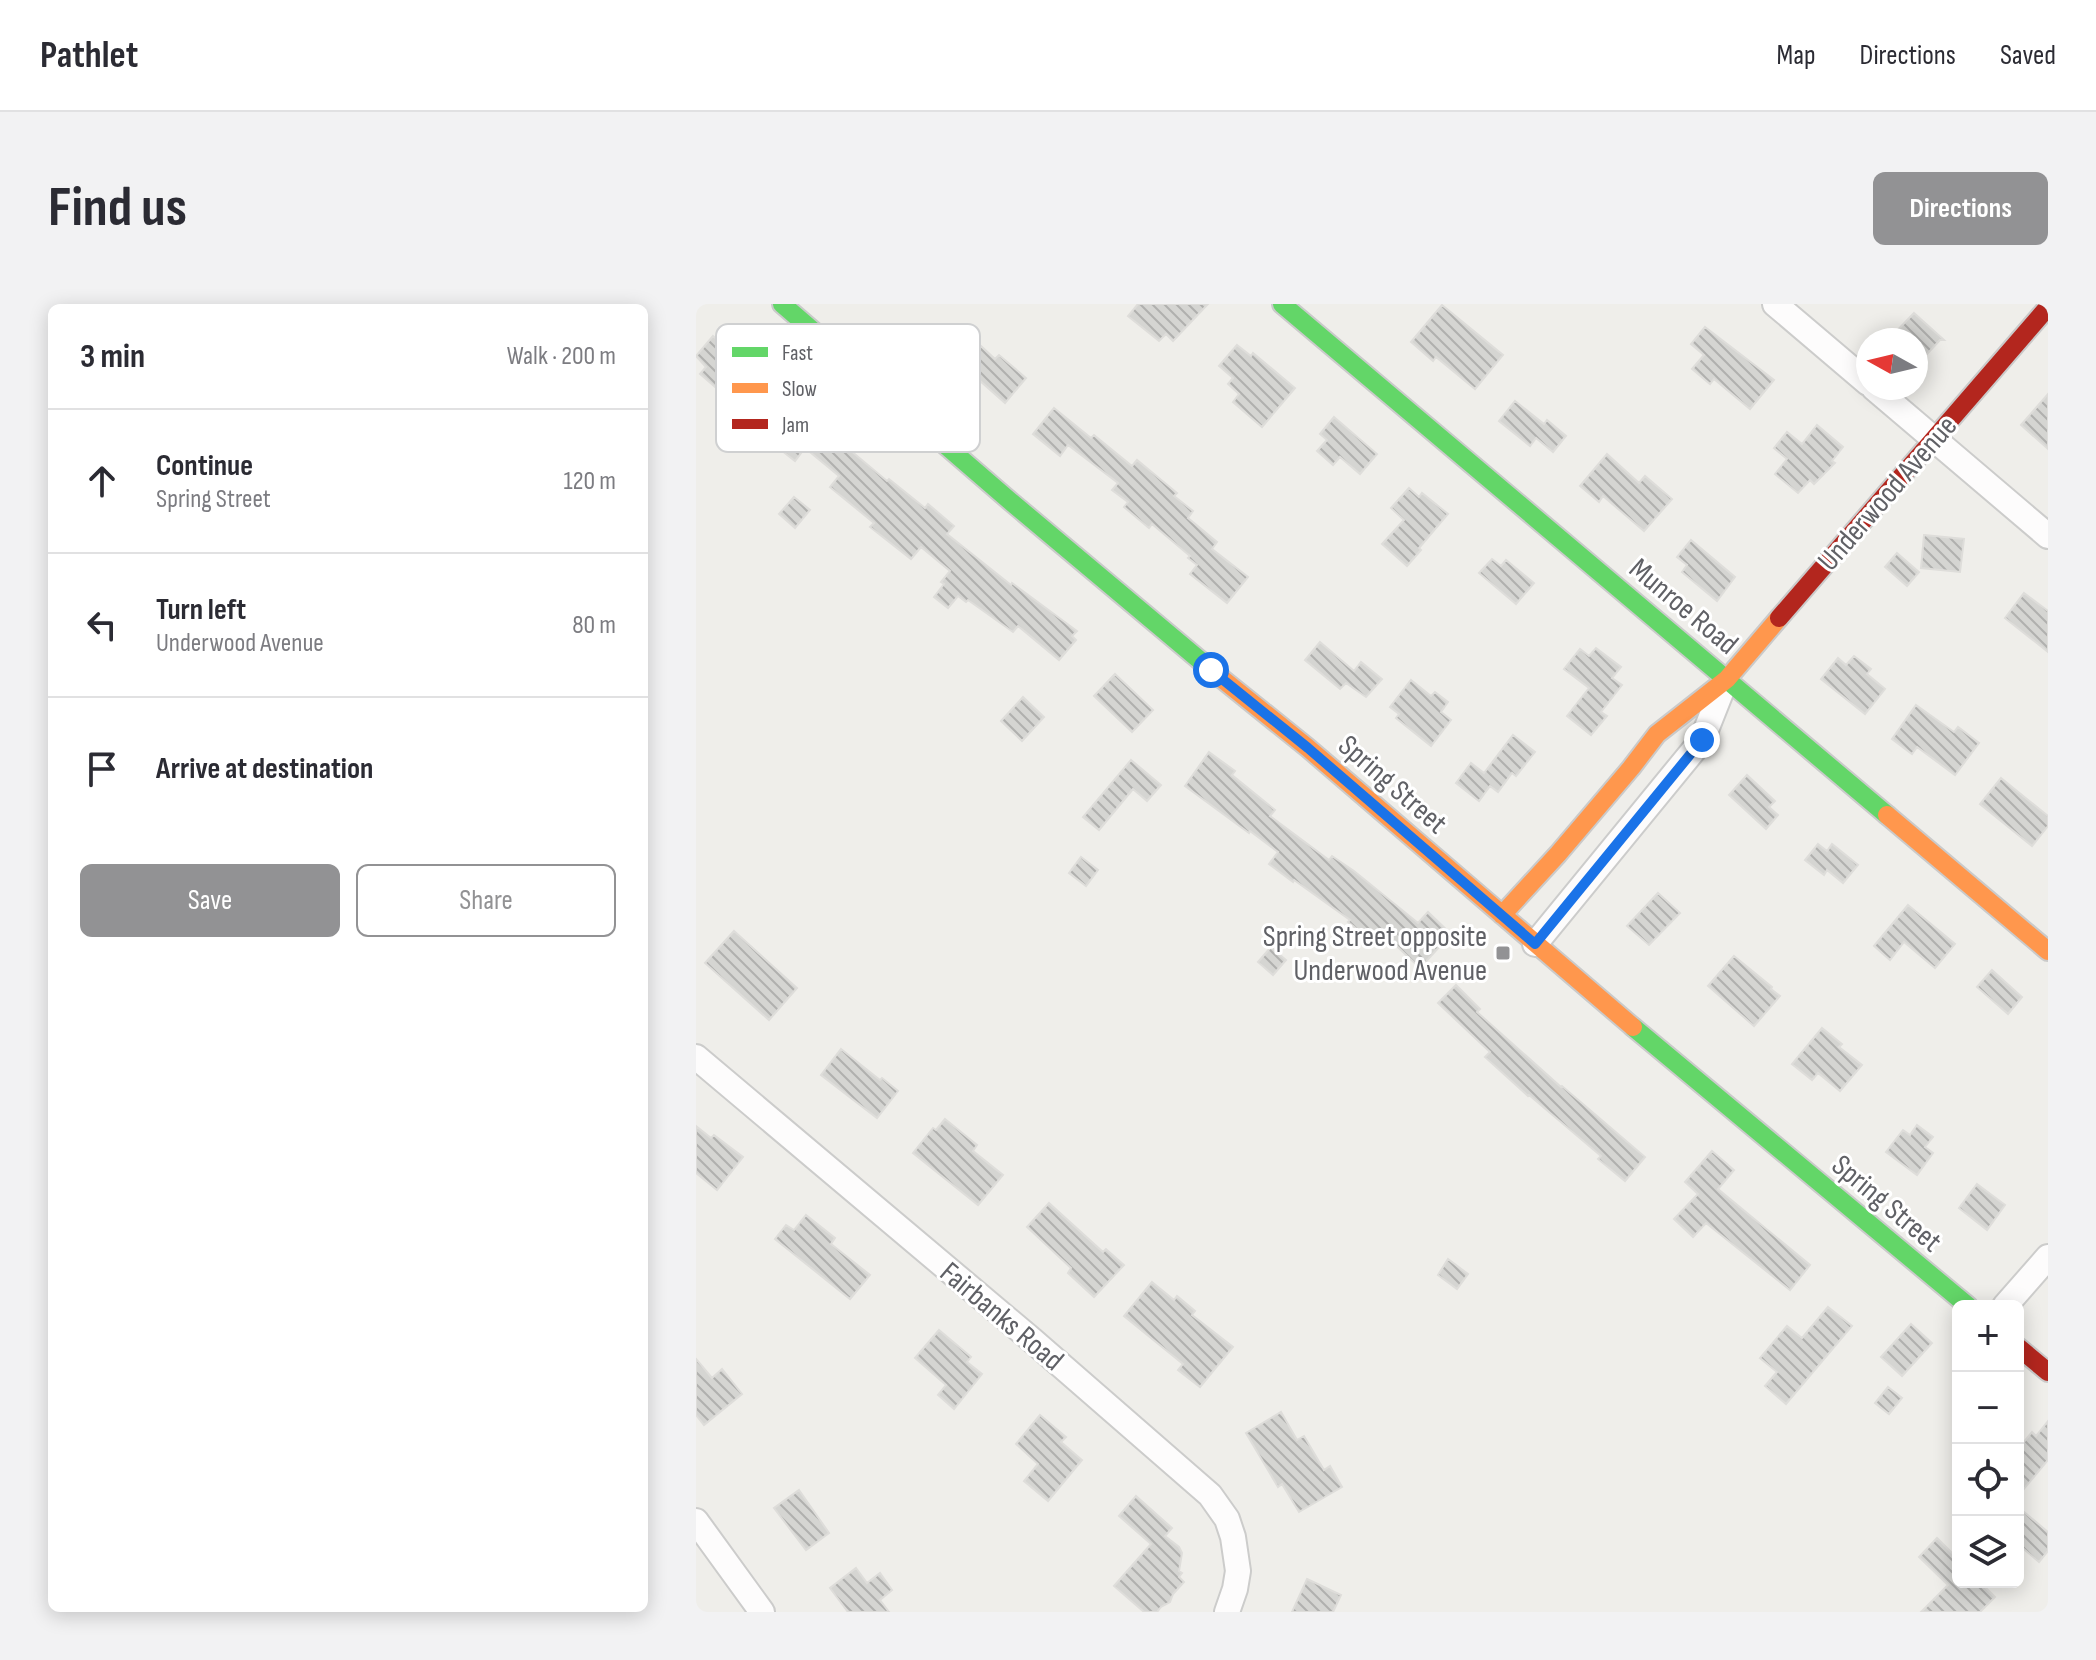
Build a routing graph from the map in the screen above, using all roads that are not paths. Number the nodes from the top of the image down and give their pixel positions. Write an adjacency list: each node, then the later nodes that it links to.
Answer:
1 (782, 304): 5 (street, Spring Street)
2 (1282, 304): 11 (street, Munroe Road)
3 (1775, 304): 6 (street)
4 (2048, 307): 8 (street, Underwood Avenue)
5 (805, 324)
6 (1856, 373)
7 (1888, 400): 8 (street)
8 (1934, 439): 10 (street); 11 (street, Underwood Avenue)
9 (953, 452): 12 (street, Spring Street)
10 (2048, 536)
11 (1727, 679): 12 (street, Underwood Avenue); 13 (street, Underwood Avenue); 14 (street, Munroe Road)
12 (1502, 915): 13 (street, Spring Street)
13 (1535, 944): 17 (street, Spring Street)
14 (2048, 951)
15 (696, 1057): 23 (street, Fairbanks Road)
16 (2048, 1257): 18 (street)
17 (1961, 1300)
18 (2010, 1300)
19 (2024, 1352): 20 (street)
20 (2048, 1372)
21 (696, 1521): 22 (street)
22 (762, 1612)
23 (1227, 1612)

